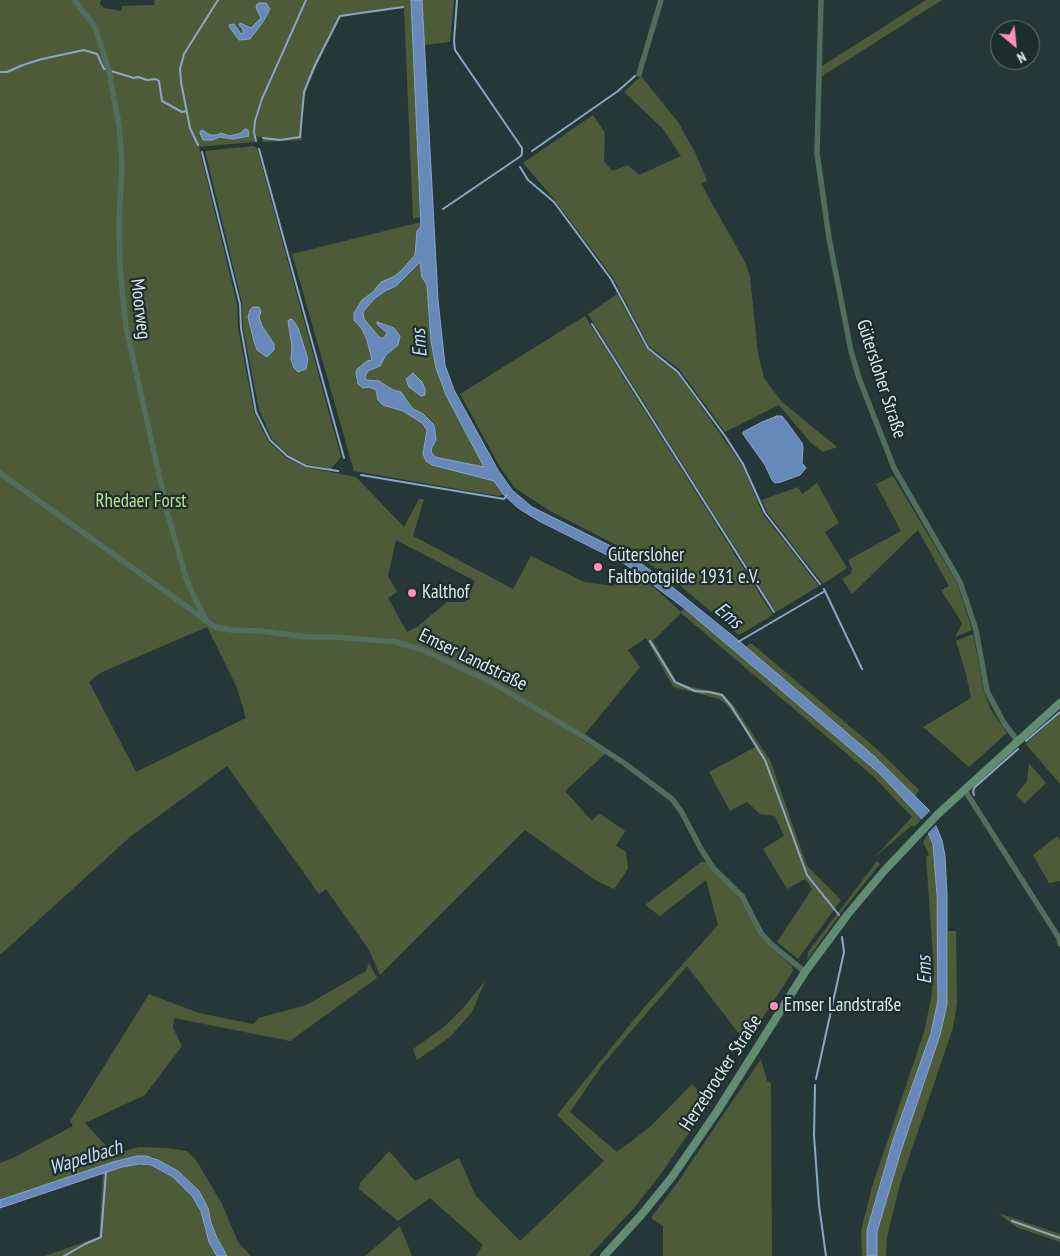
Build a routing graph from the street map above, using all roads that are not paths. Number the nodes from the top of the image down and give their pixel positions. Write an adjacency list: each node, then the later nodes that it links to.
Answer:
1 (74, 0): 6 (street, Moorweg)
2 (661, 0): 4 (street)
3 (821, 0): 8 (street, Gütersloher Straße)
4 (639, 74)
5 (0, 473): 6 (street, Emser Landstraße)
6 (207, 621): 11 (street, Emser Landstraße)
7 (1060, 703): 8 (main road)
8 (1017, 740): 9 (main road)
9 (964, 789): 10 (street); 11 (main road, Herzebrocker Straße)
10 (1060, 944)
11 (806, 972): 12 (main road, Herzebrocker Straße)
12 (604, 1256)

